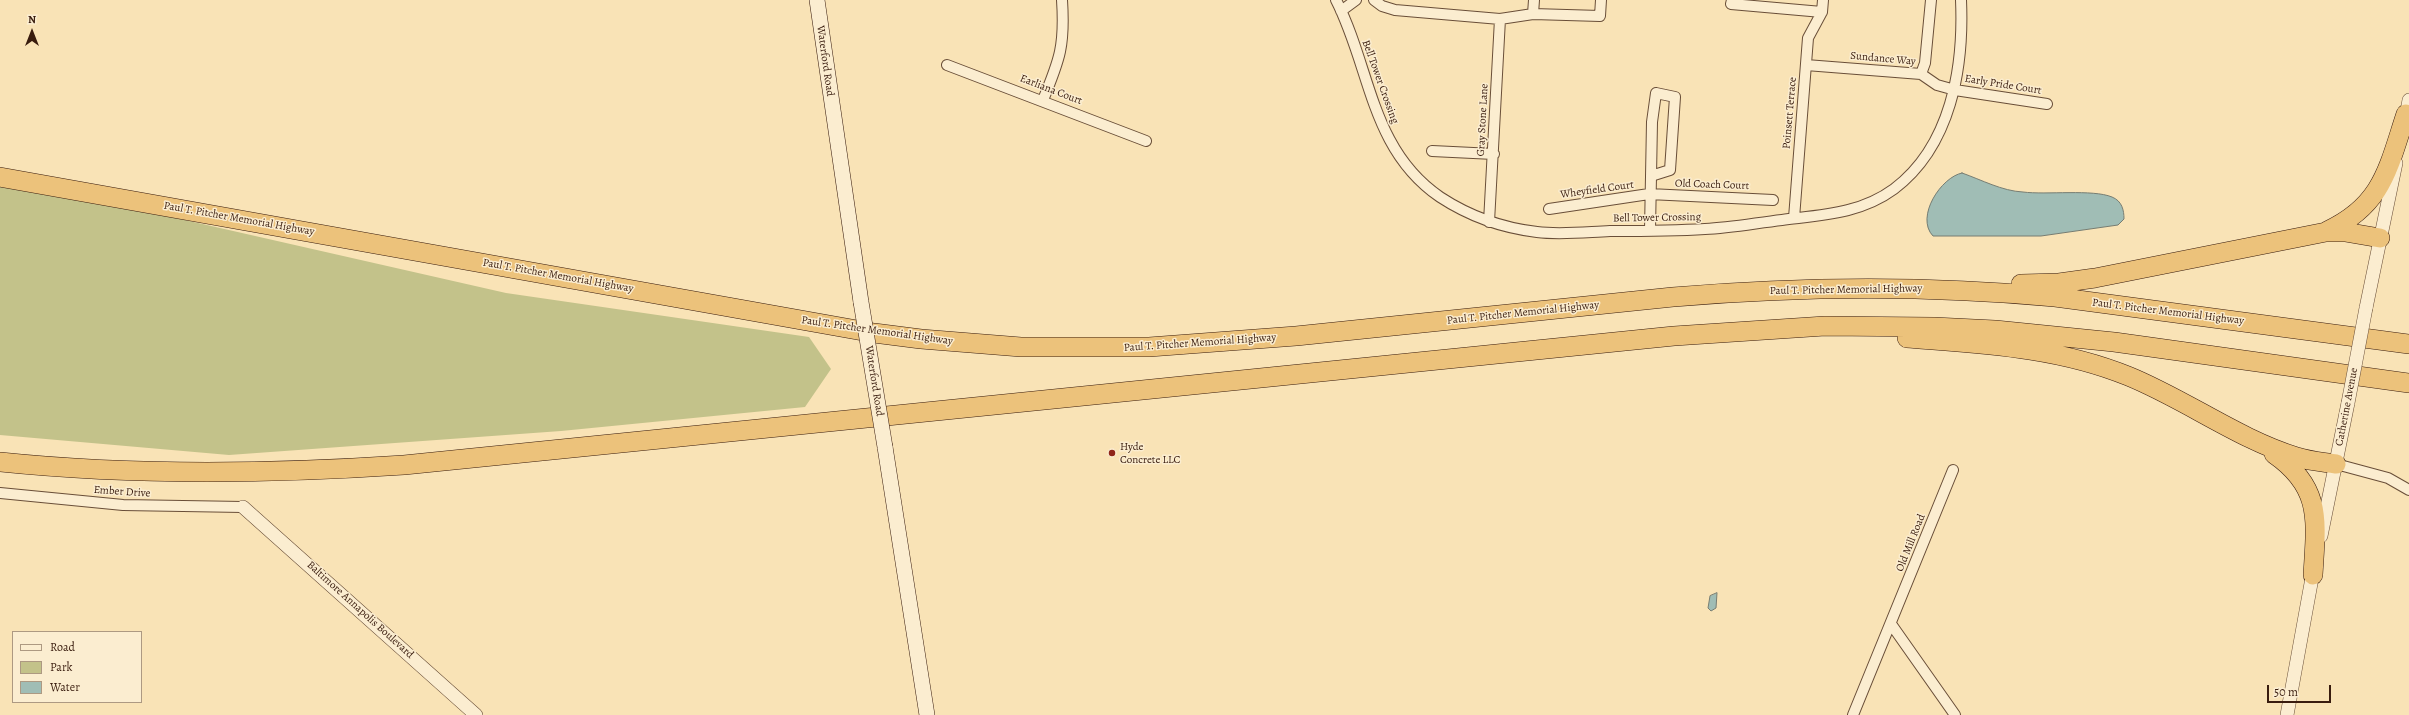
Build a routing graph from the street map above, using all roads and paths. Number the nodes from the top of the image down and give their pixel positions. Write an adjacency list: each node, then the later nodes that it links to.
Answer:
1 (816, 0): 50 (main road, Waterford Road, bridge)
2 (1062, 0): 20 (street)
3 (1336, 0): 12 (street, Bell Tower Crossing)
4 (1356, 0): 12 (street)
5 (1374, 0): 15 (street)
6 (1534, 0): 14 (street)
7 (1602, 0): 14 (street)
8 (1732, 0): 13 (street)
9 (1823, 0): 13 (street, Poinsett Terrace)
10 (1931, 0): 18 (street)
11 (1961, 0): 19 (street, Bell Tower Crossing)
12 (1341, 10): 32 (street, Bell Tower Crossing)
13 (1822, 12): 17 (street, Poinsett Terrace)
14 (1534, 14): 15 (street)
15 (1500, 18): 25 (street, Gray Stone Lane)
16 (947, 65): 20 (street, Earliana Court)
17 (1806, 65): 18 (street, Sundance Way); 31 (street, Poinsett Terrace)
18 (1920, 74): 19 (street, Sundance Way)
19 (1955, 90): 21 (street, Early Pride Court); 31 (street, Bell Tower Crossing)
20 (1043, 100): 23 (street, Earliana Court)
21 (2047, 104)
22 (2408, 107): 34 (highway); 35 (street, Catherine Avenue)
23 (1146, 141)
24 (1432, 151): 25 (street)
25 (1494, 154): 32 (street, Gray Stone Lane)
26 (0, 176): 36 (highway, Paul T. Pitcher Memorial Highway)
27 (1651, 176): 27 (street); 28 (street)
28 (1649, 194): 29 (street, Old Coach Court); 30 (street, Wheyfield Court); 33 (street)
29 (1773, 200)
30 (1549, 209)
31 (1794, 218): 33 (street, Bell Tower Crossing)
32 (1489, 222): 33 (street, Bell Tower Crossing)
33 (1650, 230)
34 (2326, 232): 35 (highway); 36 (highway)
35 (2380, 238): 42 (street, Catherine Avenue, bridge)
36 (1861, 287): 38 (highway, Paul T. Pitcher Memorial Highway)
37 (1825, 326): 39 (highway); 40 (highway); 41 (highway)
38 (2409, 344)
39 (2409, 383)
40 (2243, 433): 42 (highway); 47 (highway)
41 (0, 462)
42 (2336, 464): 44 (street); 47 (street, Catherine Avenue)
43 (1953, 470): 48 (street, Old Mill Road)
44 (2409, 490)
45 (0, 493): 46 (street, Ember Drive)
46 (243, 507): 49 (street, Baltimore Annapolis Boulevard)
47 (2313, 575): 53 (street, Catherine Avenue)
48 (1892, 624): 51 (street, Old Mill Road); 52 (street)
49 (476, 715)
50 (927, 715)
51 (1853, 715)
52 (1955, 715)
53 (2287, 715)

